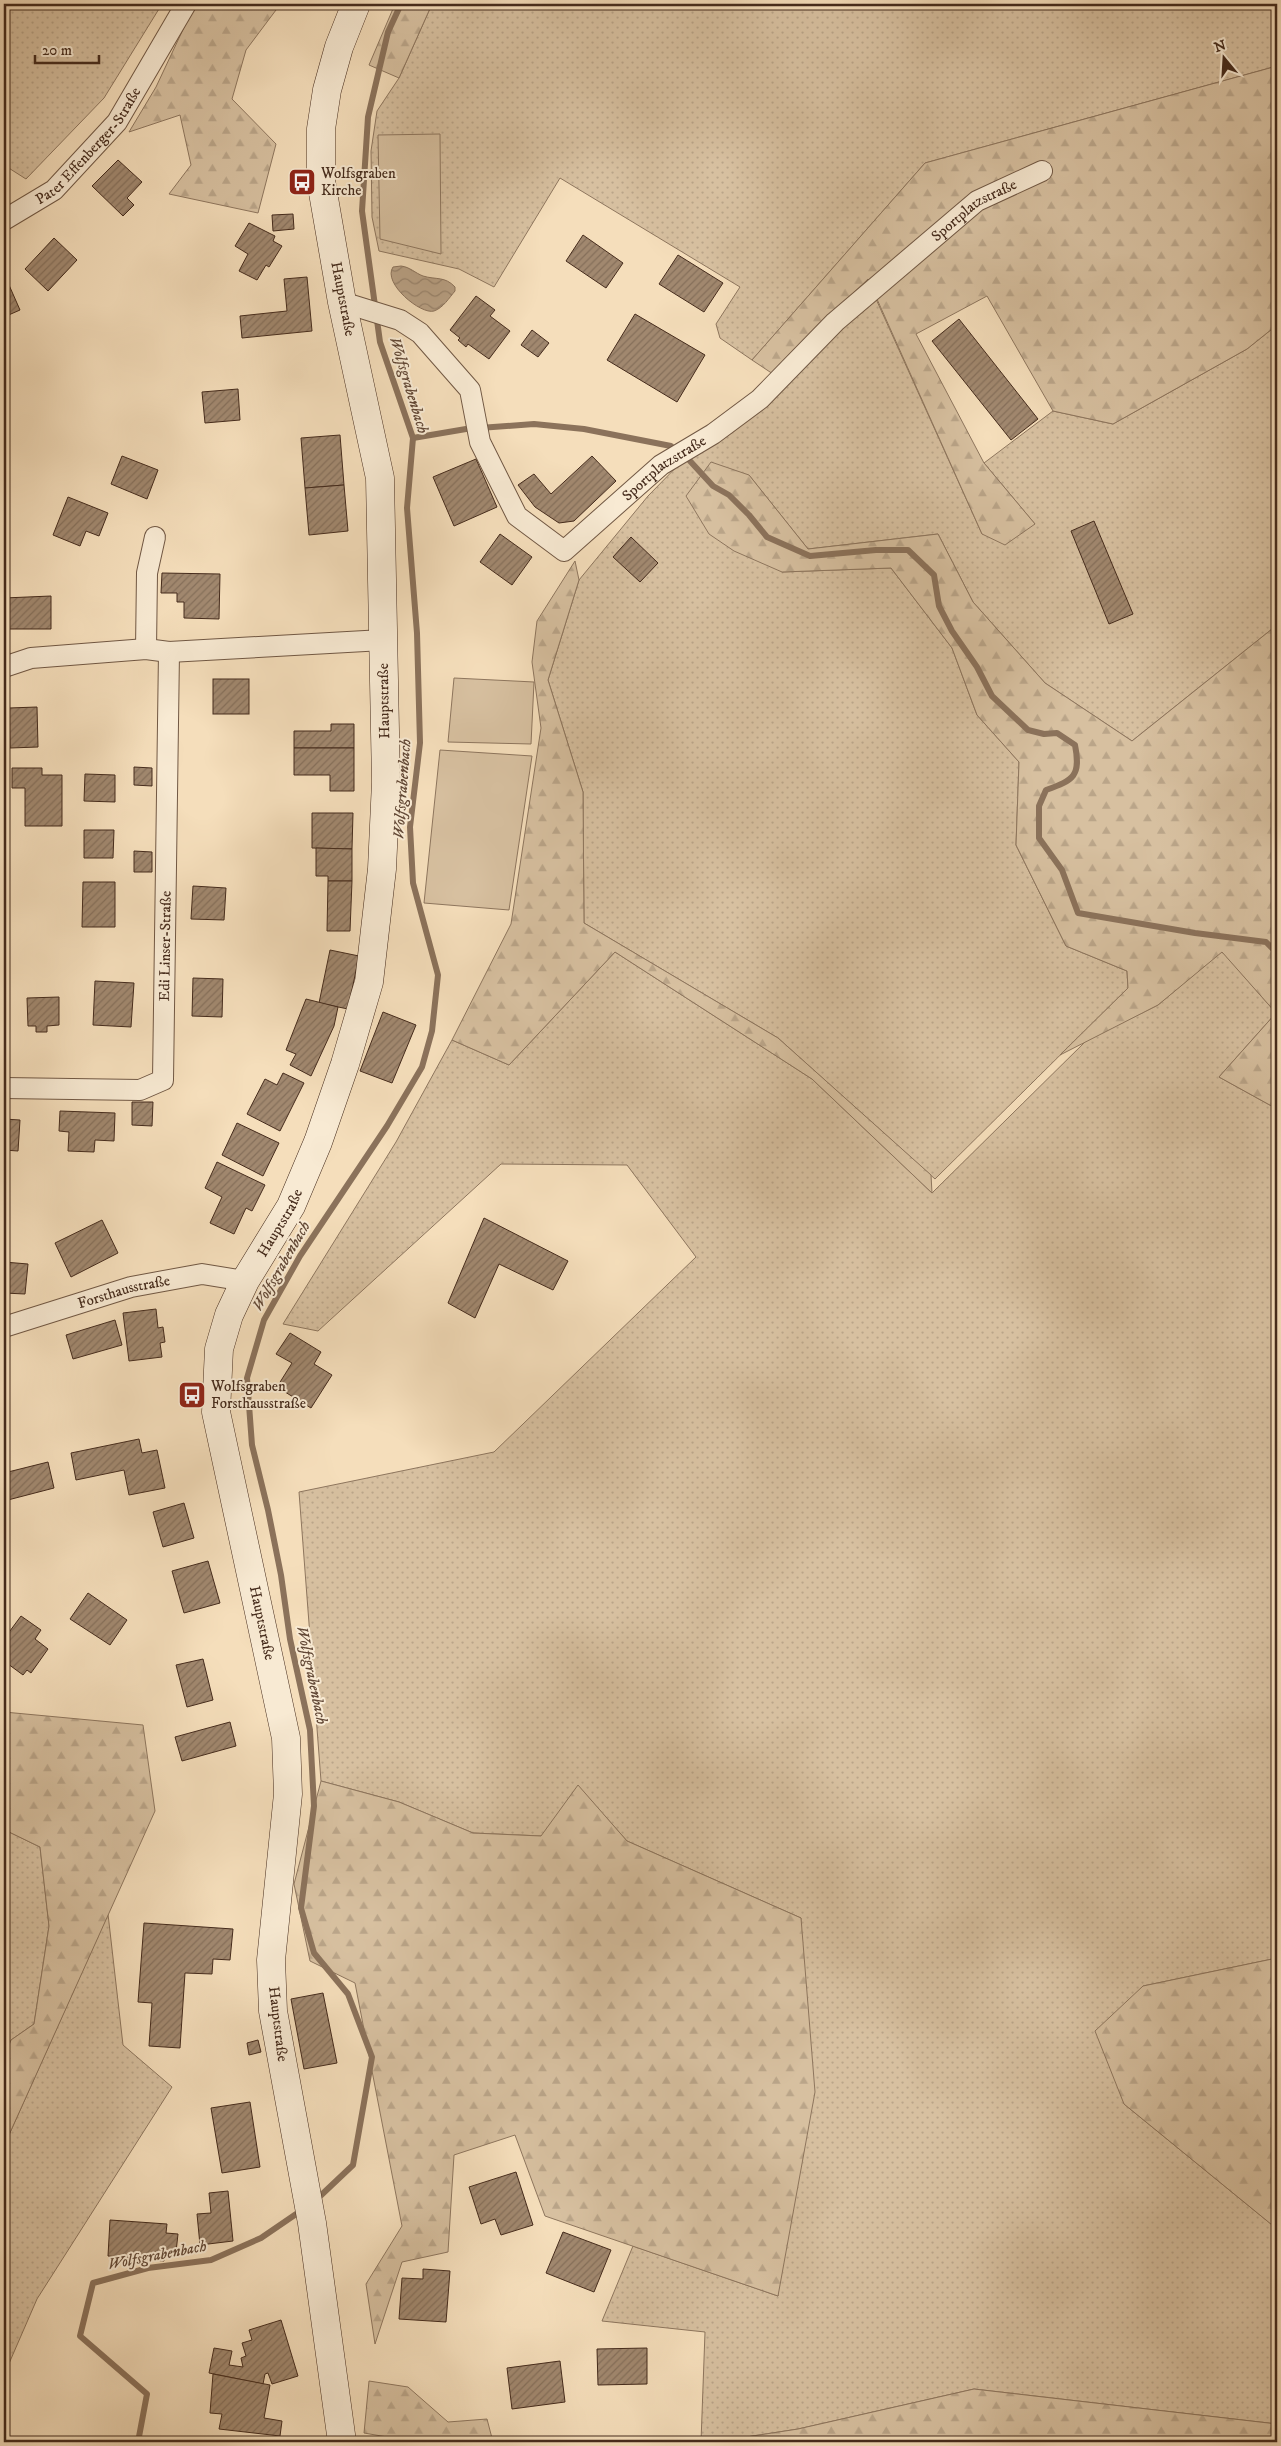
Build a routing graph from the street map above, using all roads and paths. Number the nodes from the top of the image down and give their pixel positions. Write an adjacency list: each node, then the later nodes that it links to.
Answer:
1 (186, 4): 4 (street, Pater Effenberger-Straße)
2 (356, 4): 5 (main road, Hauptstraße)
3 (1042, 171): 5 (street, Sportplatzstraße)
4 (4, 220)
5 (355, 306): 7 (main road, Hauptstraße)
6 (155, 537): 8 (street)
7 (383, 640): 9 (street); 12 (main road, Hauptstraße)
8 (146, 649): 9 (street); 10 (street)
9 (169, 652): 11 (street, Edi Linser-Straße)
10 (4, 667)
11 (4, 1088)
12 (245, 1281): 13 (street, Forsthausstraße); 14 (main road, Hauptstraße)
13 (4, 1327)
14 (342, 2442)

